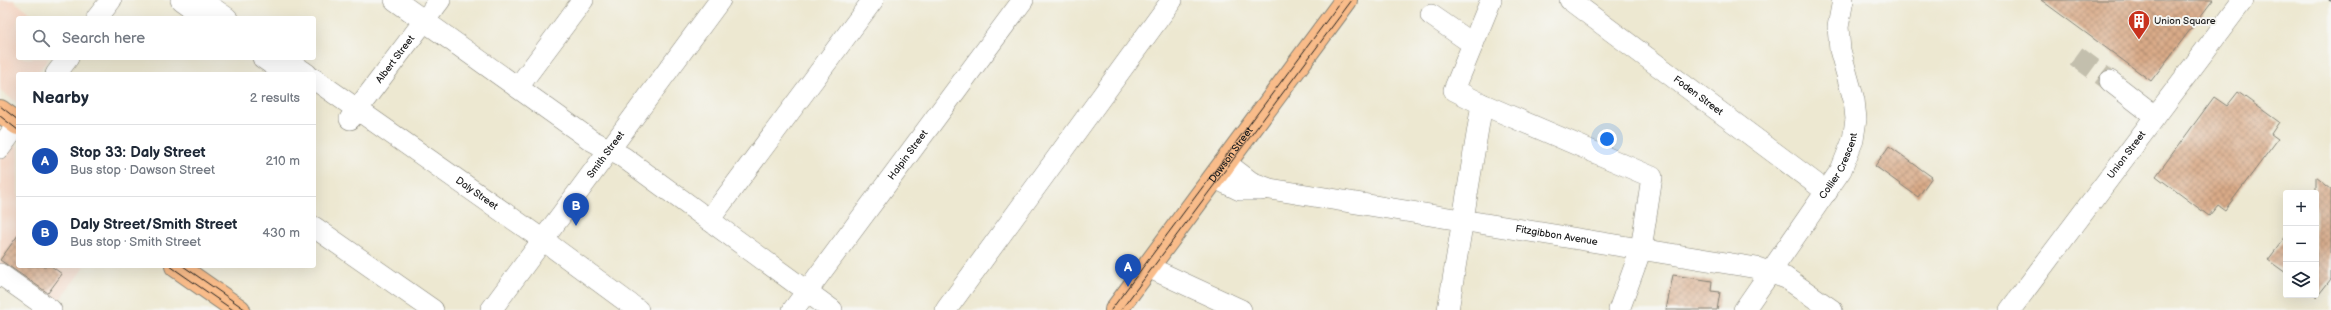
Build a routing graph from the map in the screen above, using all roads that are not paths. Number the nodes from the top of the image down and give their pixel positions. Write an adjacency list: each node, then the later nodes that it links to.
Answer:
1 (111, 0): 17 (street)
2 (181, 0): 18 (street)
3 (201, 0): 19 (street)
4 (395, 0): 20 (street)
5 (440, 0): 20 (street, Albert Street)
6 (583, 0): 30 (street)
7 (720, 0): 39 (street, Smith Street)
8 (873, 0): 42 (street)
9 (1022, 0): 51 (street, Halpin Street)
10 (1172, 0): 60 (street)
11 (1346, 0): 40 (main road, Dawson Street)
12 (1491, 0): 21 (street)
13 (1570, 0): 41 (street, Foden Street)
14 (1843, 0): 41 (street, Collier Crescent)
15 (2243, 0): 35 (street, Union Street)
16 (1431, 15): 21 (street)
17 (99, 16)
18 (203, 16)
19 (224, 16)
20 (425, 21): 30 (street); 34 (street, Albert Street)
21 (1474, 44): 32 (street)
22 (66, 60): 25 (street)
23 (266, 60): 26 (street)
24 (287, 60): 27 (street)
25 (58, 72)
26 (283, 72)
27 (304, 72)
28 (316, 81): 34 (street, Daly Street)
29 (2110, 81): 35 (street)
30 (518, 87): 39 (street)
31 (316, 95): 34 (street, Daly Street)
32 (1482, 104): 43 (street); 46 (street)
33 (0, 111): 36 (main road)
34 (354, 114): 45 (street, Daly Street)
35 (2155, 116): 67 (street, Union Street)
36 (16, 123)
37 (16, 127): 38 (street)
38 (0, 148)
39 (609, 150): 42 (street); 45 (street, Smith Street)
40 (1220, 170): 43 (street, Fitzgibbon Avenue); 47 (main road, Dawson Street)
41 (1827, 192): 49 (street, Collier Crescent)
42 (709, 220): 51 (street)
43 (1463, 221): 46 (street, Fitzgibbon Avenue); 63 (street)
44 (316, 227): 54 (street)
45 (540, 245): 55 (street, Smith Street); 56 (street, Daly Street); 57 (street, Daly Street)
46 (1641, 249): 49 (street, Fitzgibbon Avenue); 64 (street)
47 (1148, 267): 61 (main road, Dawson Street); 62 (street)
48 (179, 268): 53 (main road)
49 (1771, 271): 65 (street, Collier Crescent); 66 (street, Fitzgibbon Avenue)
50 (0, 274): 52 (street)
51 (807, 292): 58 (street, Halpin Street); 59 (street)
52 (51, 310)
53 (239, 310)
54 (433, 310)
55 (491, 310)
56 (620, 310)
57 (638, 310)
58 (793, 310)
59 (832, 310)
60 (946, 310)
61 (1116, 310)
62 (1241, 310)
63 (1448, 310)
64 (1619, 310)
65 (1744, 310)
66 (1832, 310)
67 (2010, 310)

